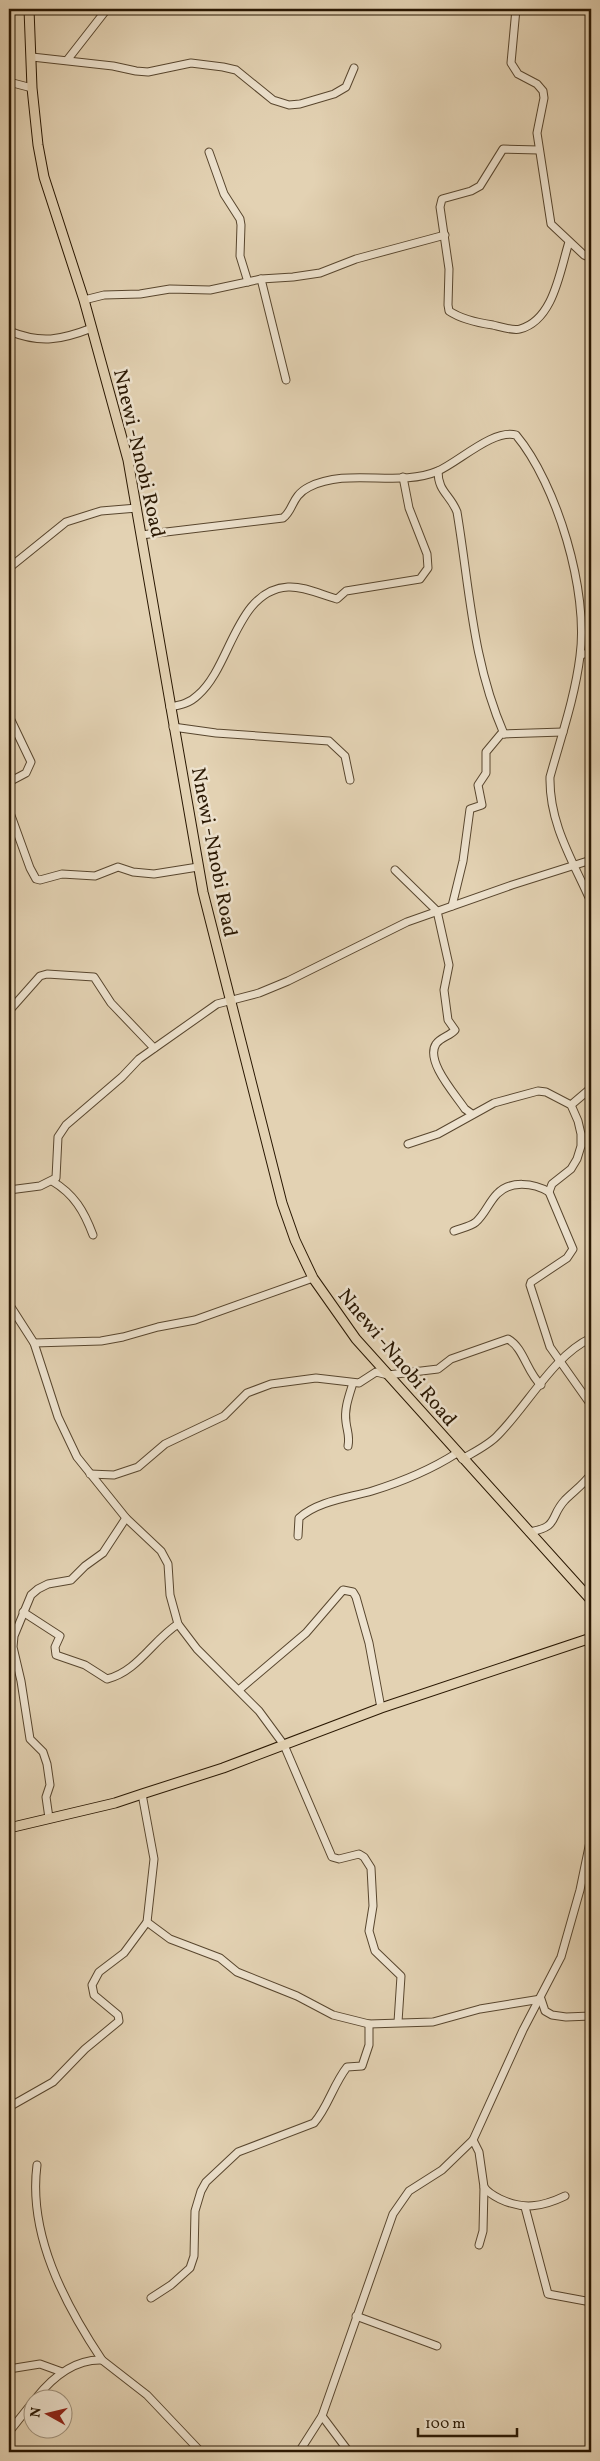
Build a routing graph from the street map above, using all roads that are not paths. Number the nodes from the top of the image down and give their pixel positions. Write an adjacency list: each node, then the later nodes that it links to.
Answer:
1 (28, 9): 4 (main road, Nnewi -Nnobi Road)
2 (107, 9): 5 (street)
3 (516, 9): 9 (street)
4 (32, 57): 5 (street); 8 (main road, Nnewi -Nnobi Road)
5 (68, 59): 6 (street)
6 (354, 68)
7 (9, 82): 8 (street)
8 (32, 88): 16 (main road, Nnewi -Nnobi Road)
9 (538, 150): 11 (street); 12 (street)
10 (209, 152): 15 (street)
11 (445, 235): 12 (street); 14 (street)
12 (569, 242): 13 (street)
13 (591, 258)
14 (261, 279): 15 (street); 19 (street)
15 (248, 282): 16 (street)
16 (84, 300): 17 (main road, Nnewi -Nnobi Road)
17 (92, 328): 18 (street); 22 (main road, Nnewi -Nnobi Road)
18 (9, 331)
19 (286, 380)
20 (438, 471): 21 (street); 26 (street); 31 (street)
21 (403, 477): 23 (street); 27 (street)
22 (137, 508): 23 (main road, Nnewi -Nnobi Road); 24 (street)
23 (141, 535): 27 (main road, Nnewi -Nnobi Road)
24 (9, 568)
25 (591, 652): 26 (street)
26 (581, 655): 30 (street)
27 (170, 707): 29 (main road, Nnewi -Nnobi Road)
28 (9, 716): 33 (street)
29 (173, 726): 32 (street); 37 (main road, Nnewi -Nnobi Road)
30 (563, 732): 31 (street); 36 (street)
31 (504, 734): 40 (street)
32 (350, 780)
33 (9, 782)
34 (9, 810): 37 (street)
35 (591, 860): 36 (street)
36 (574, 865): 39 (street); 40 (street)
37 (198, 867): 42 (main road, Nnewi -Nnobi Road)
38 (395, 870): 41 (street)
39 (591, 902)
40 (452, 906): 41 (street)
41 (437, 911): 42 (street); 47 (street)
42 (229, 1000): 44 (street); 54 (main road, Nnewi -Nnobi Road)
43 (9, 1011): 44 (street)
44 (154, 1048): 49 (street)
45 (591, 1088): 46 (street)
46 (571, 1105): 47 (street); 51 (street)
47 (472, 1114): 48 (street)
48 (408, 1144)
49 (52, 1181): 50 (street); 53 (street)
50 (9, 1190)
51 (549, 1192): 52 (street); 58 (street)
52 (454, 1231)
53 (93, 1235)
54 (313, 1278): 57 (street); 59 (main road, Nnewi -Nnobi Road)
55 (9, 1304): 57 (street)
56 (591, 1338): 58 (street)
57 (34, 1343): 65 (street)
58 (559, 1361): 61 (street); 62 (street)
59 (388, 1375): 60 (street); 61 (street); 64 (main road, Nnewi -Nnobi Road)
60 (353, 1383): 63 (street); 65 (street)
61 (541, 1385): 64 (street)
62 (591, 1405)
63 (348, 1446)
64 (460, 1456): 68 (main road, Nnewi -Nnobi Road); 69 (street)
65 (90, 1474): 67 (street)
66 (591, 1474): 68 (street)
67 (126, 1518): 71 (street); 72 (street)
68 (529, 1532): 70 (main road, Nnewi -Nnobi Road)
69 (298, 1536)
70 (591, 1600)
71 (23, 1612): 72 (street); 78 (street)
72 (178, 1624): 74 (street)
73 (591, 1638): 75 (main road)
74 (240, 1689): 75 (street); 76 (street)
75 (381, 1708): 76 (main road)
76 (284, 1745): 77 (main road); 84 (street)
77 (142, 1794): 78 (main road); 81 (street)
78 (49, 1818): 79 (main road)
79 (9, 1828)
80 (591, 1837): 82 (street)
81 (147, 1922): 85 (street); 86 (street)
82 (541, 1999): 83 (street); 84 (street); 87 (street)
83 (591, 2016)
84 (398, 2022): 85 (street)
85 (369, 2024): 93 (street)
86 (9, 2107)
87 (473, 2140): 89 (street); 95 (street)
88 (36, 2165): 97 (street)
89 (484, 2187): 91 (street); 92 (street)
90 (565, 2196): 91 (street)
91 (525, 2207): 94 (street)
92 (479, 2245)
93 (151, 2298)
94 (591, 2302)
95 (356, 2316): 96 (street); 102 (street)
96 (437, 2346)
97 (102, 2360): 99 (street); 104 (street)
98 (9, 2369): 99 (street)
99 (62, 2372): 100 (street)
100 (46, 2388)
101 (22, 2416): 103 (street)
102 (322, 2416): 105 (street); 106 (street)
103 (9, 2432)
104 (201, 2452)
105 (300, 2452)
106 (349, 2452)

